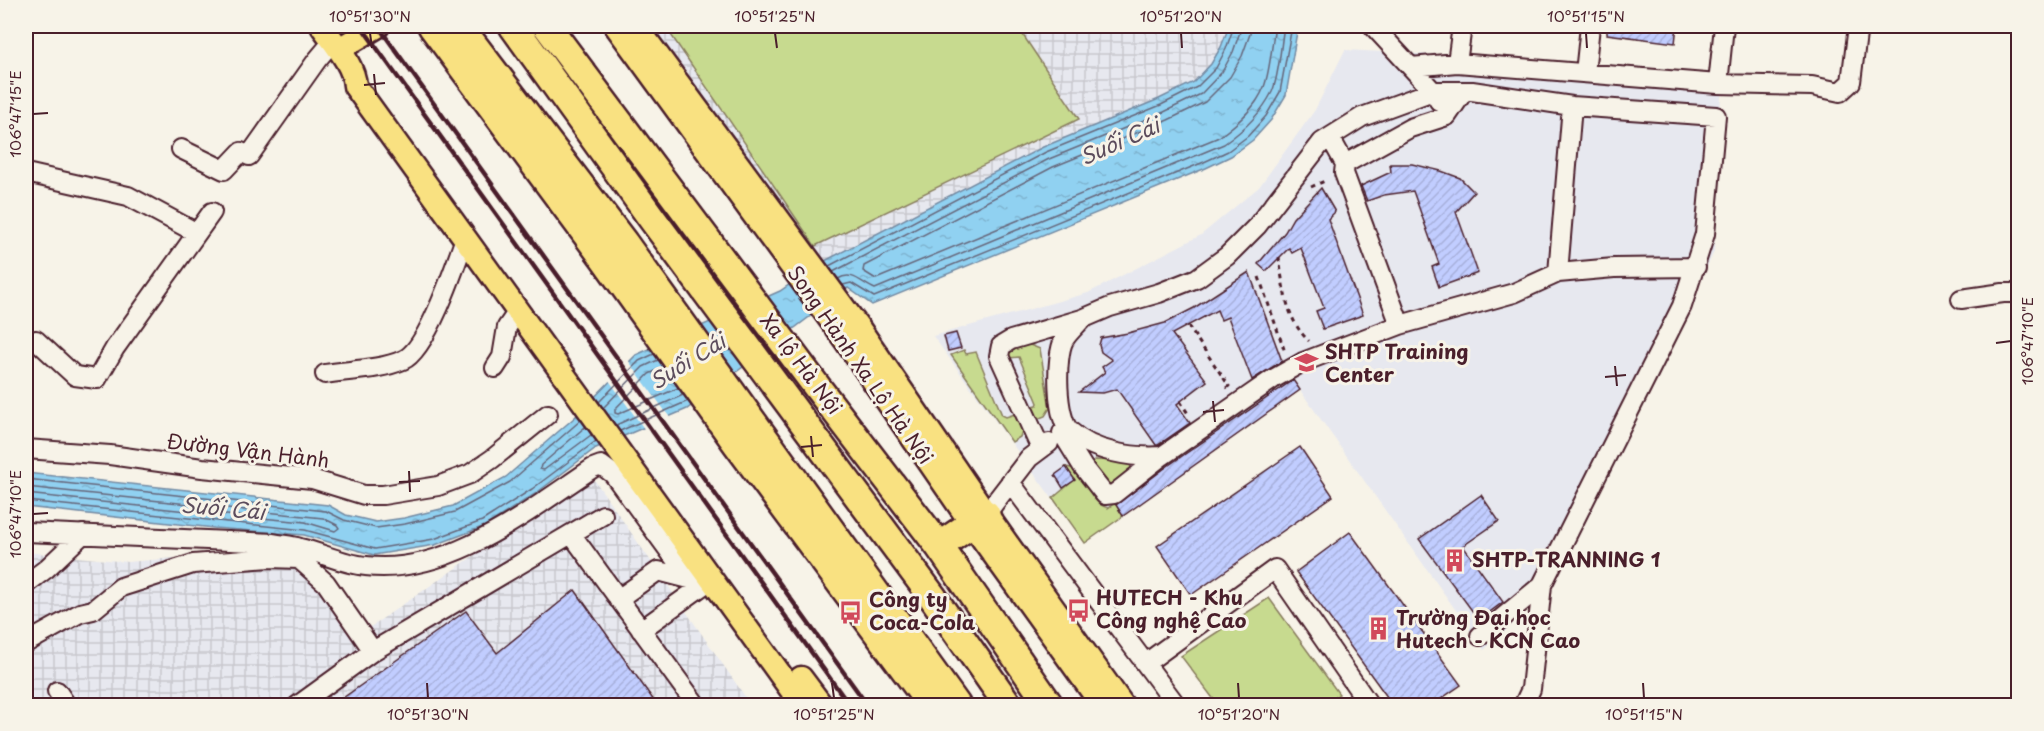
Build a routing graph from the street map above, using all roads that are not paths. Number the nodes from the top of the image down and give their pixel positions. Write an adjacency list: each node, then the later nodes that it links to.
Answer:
1 (378, 26): 14 (main road)
2 (432, 26): 33 (highway)
3 (459, 26): 33 (highway)
4 (513, 26): 15 (highway, Xa lộ Hà Nội)
5 (535, 26): 15 (highway)
6 (547, 26): 57 (highway, Xa lộ Hà Nội)
7 (616, 26): 27 (main road, Song Hành Xa Lộ Hà Nội)
8 (636, 26): 27 (main road, Song Hành Xa Lộ Hà Nội)
9 (1373, 26): 17 (street)
10 (1462, 26): 16 (street)
11 (1590, 26): 18 (street)
12 (1724, 26): 20 (street)
13 (1858, 26): 20 (street)
14 (331, 39): 19 (main road); 26 (street)
15 (539, 62): 73 (highway, Xa lộ Hà Nội)
16 (1457, 63): 17 (street); 18 (street)
17 (1411, 67): 21 (street)
18 (1585, 73): 20 (street)
19 (354, 77): 32 (main road); 41 (main road)
20 (1718, 84)
21 (1433, 91): 22 (street); 24 (street); 25 (street)
22 (1464, 91): 23 (street); 24 (street)
23 (1572, 106): 34 (street); 35 (street)
24 (1447, 116): 28 (street)
25 (1330, 137): 28 (street); 39 (street)
26 (181, 149)
27 (725, 162): 53 (main road, Song Hành Xa Lộ Hà Nội)
28 (1345, 164): 40 (street)
29 (26, 173): 31 (street)
30 (213, 212): 31 (street)
31 (197, 233): 42 (street)
32 (465, 238): 38 (main road); 44 (street)
33 (614, 250): 67 (highway)
34 (1696, 267): 35 (street); 60 (street)
35 (1558, 273): 40 (street)
36 (2019, 293): 37 (street)
37 (1961, 298)
38 (518, 311): 41 (main road); 43 (street)
39 (1082, 319): 46 (street); 48 (street)
40 (1400, 325): 49 (street)
41 (538, 327): 50 (main road)
42 (36, 340)
43 (495, 368)
44 (326, 374)
45 (548, 414): 47 (street, Đường Vận Hành)
46 (1064, 431): 48 (street); 49 (street); 49 (street)
47 (26, 449)
48 (1041, 449): 51 (street)
49 (1162, 456)
50 (649, 480): 58 (main road); 71 (main road)
51 (1010, 482): 53 (street); 66 (street)
52 (603, 515): 56 (street)
53 (979, 519): 57 (highway); 75 (main road, Song Hành Xa Lộ Hà Nội); 76 (main road, Song Hành Xa Lộ Hà Nội)
54 (26, 532): 55 (street)
55 (83, 534): 58 (street); 59 (street)
56 (572, 535): 61 (street); 65 (street)
57 (939, 546): 74 (highway, Xa lộ Hà Nội)
58 (709, 581): 61 (street); 62 (street); 70 (main road)
59 (26, 584)
60 (1542, 585): 63 (street); 79 (street)
61 (618, 599): 62 (street)
62 (641, 630): 69 (street)
63 (1480, 636)
64 (26, 643): 65 (street)
65 (373, 651): 68 (street)
66 (1146, 663): 77 (street); 78 (street)
67 (927, 697): 72 (highway)
68 (297, 705)
69 (697, 705)
70 (803, 705)
71 (822, 705)
72 (957, 705)
73 (1009, 705)
74 (1050, 705)
75 (1103, 705)
76 (1123, 705)
77 (1177, 705)
78 (1370, 705)
79 (1523, 705)

